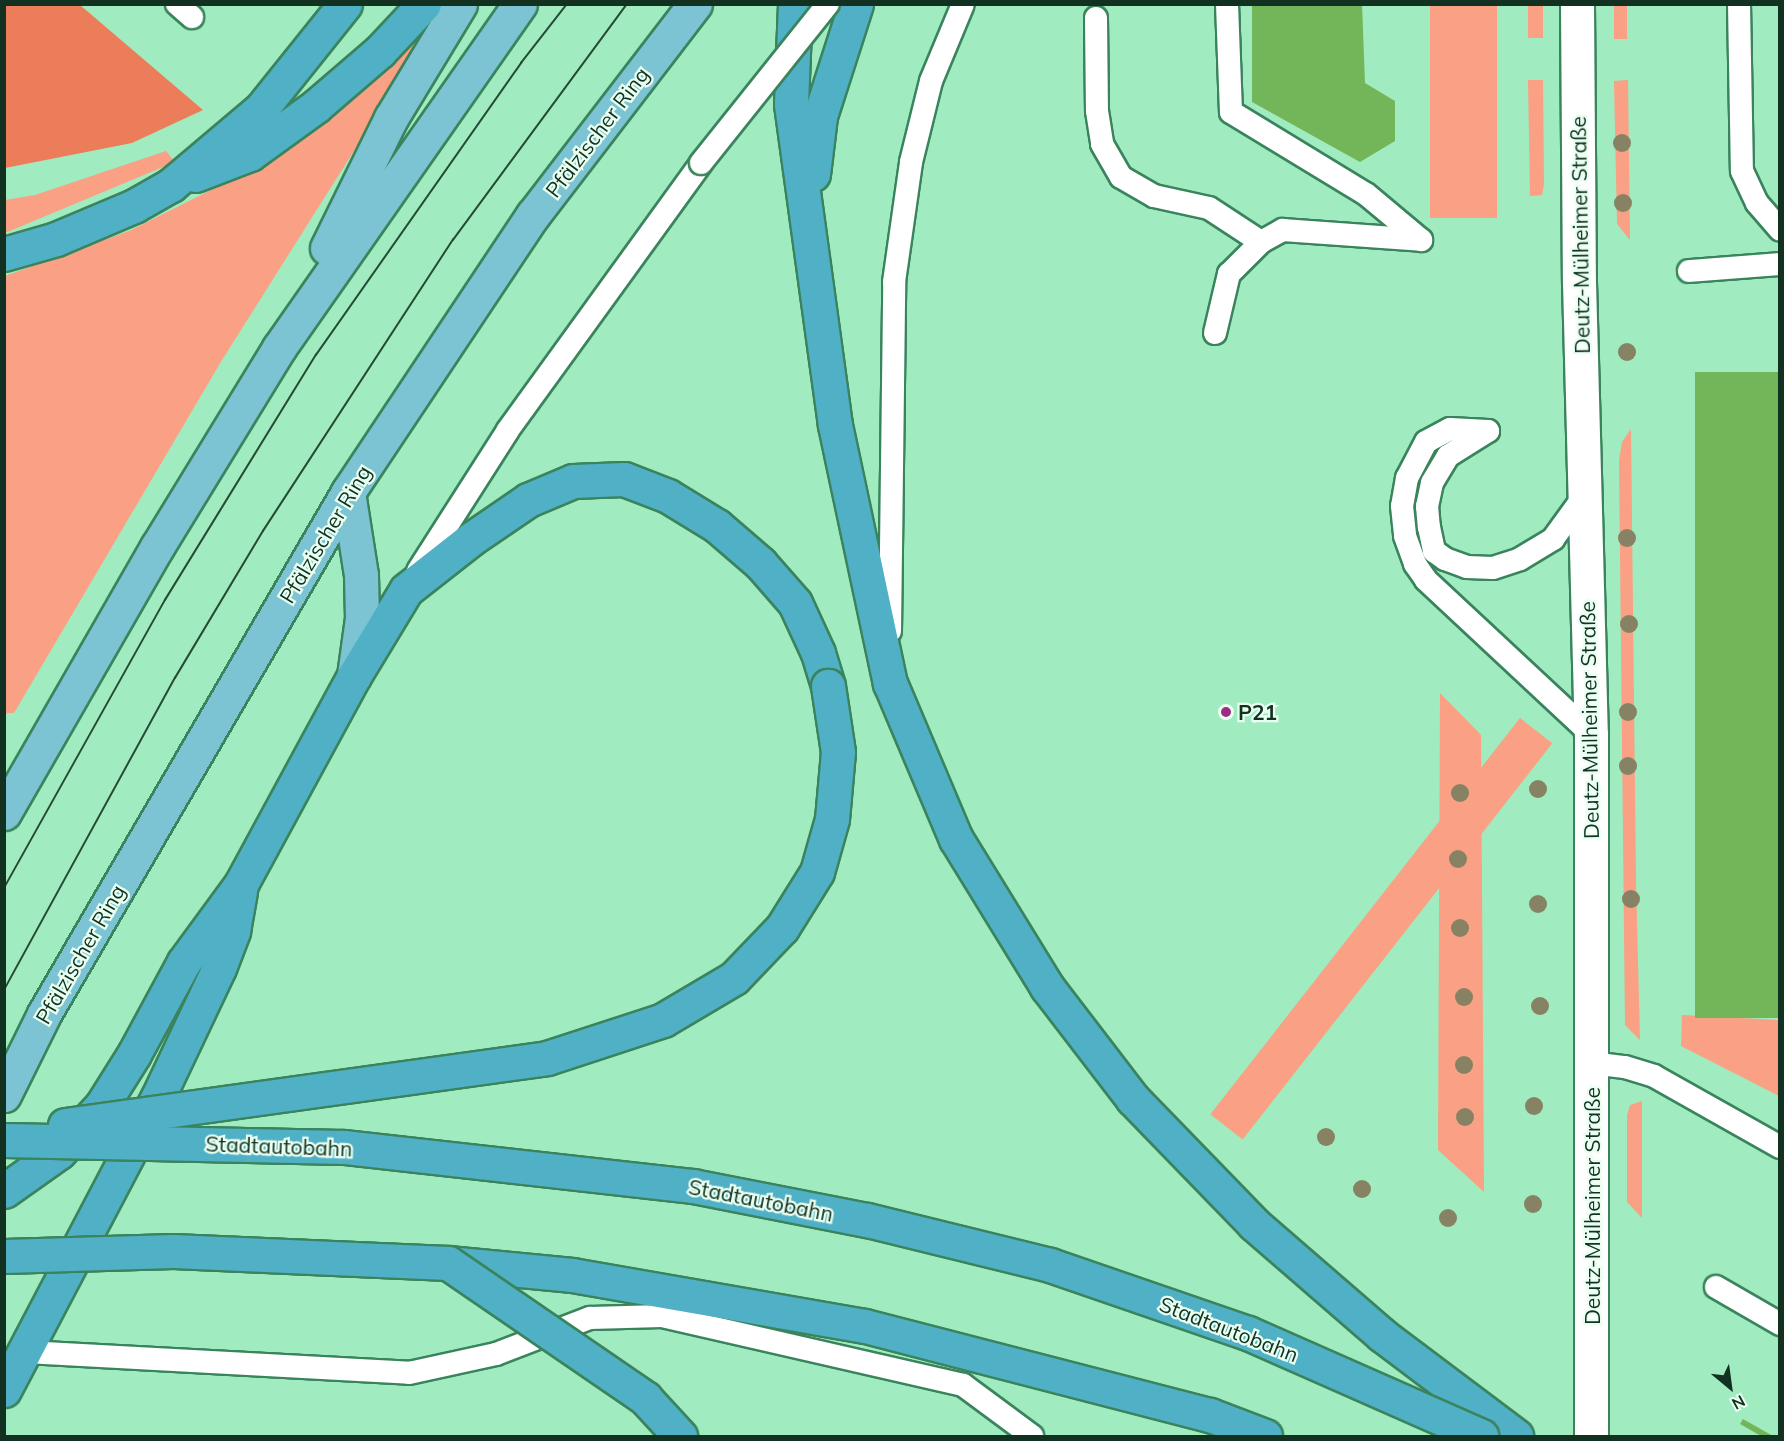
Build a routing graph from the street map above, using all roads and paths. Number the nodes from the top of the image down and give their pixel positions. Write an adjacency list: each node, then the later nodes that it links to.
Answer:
1 (345, 4): 14 (highway)
2 (424, 4): 14 (highway)
3 (460, 4): 22 (main road)
4 (520, 4): 22 (main road)
5 (695, 4): 23 (main road, Pfälzischer Ring)
6 (795, 4): 15 (highway)
7 (828, 4): 25 (lane, bridge)
8 (856, 4): 15 (highway)
9 (1227, 4): 17 (lane)
10 (1577, 4): 24 (street, Deutz-Mülheimer Straße)
11 (1739, 4): 16 (lane)
12 (960, 12): 27 (lane)
13 (1096, 18): 17 (lane)
14 (171, 185): 18 (highway)
15 (807, 221): 27 (highway)
16 (1779, 229)
17 (1261, 242): 21 (lane)
18 (4, 254)
19 (1779, 264): 20 (lane)
20 (1689, 271)
21 (1215, 333)
22 (279, 348): 29 (main road)
23 (348, 492): 26 (main road); 32 (main road, Pfälzischer Ring)
24 (1585, 495): 28 (street, Deutz-Mülheimer Straße); 28 (lane)
25 (406, 591): 26 (highway); 33 (highway, bridge)
26 (354, 675): 30 (highway)
27 (890, 683): 47 (highway)
28 (1591, 734): 31 (street, Deutz-Mülheimer Straße)
29 (4, 813)
30 (241, 884): 36 (highway); 41 (highway)
31 (1591, 1063): 35 (lane); 48 (street, Deutz-Mülheimer Straße)
32 (4, 1095)
33 (4, 1133)
34 (4, 1140): 46 (highway, Stadtautobahn, bridge)
35 (1779, 1148)
36 (4, 1191)
37 (4, 1256): 38 (highway, bridge)
38 (448, 1263): 43 (highway, bridge); 45 (highway)
39 (1716, 1287): 40 (lane)
40 (1779, 1324)
41 (26, 1352): 42 (highway); 44 (lane)
42 (4, 1390)
43 (680, 1437)
44 (1032, 1437)
45 (1265, 1437)
46 (1481, 1437)
47 (1516, 1437)
48 (1592, 1437)

